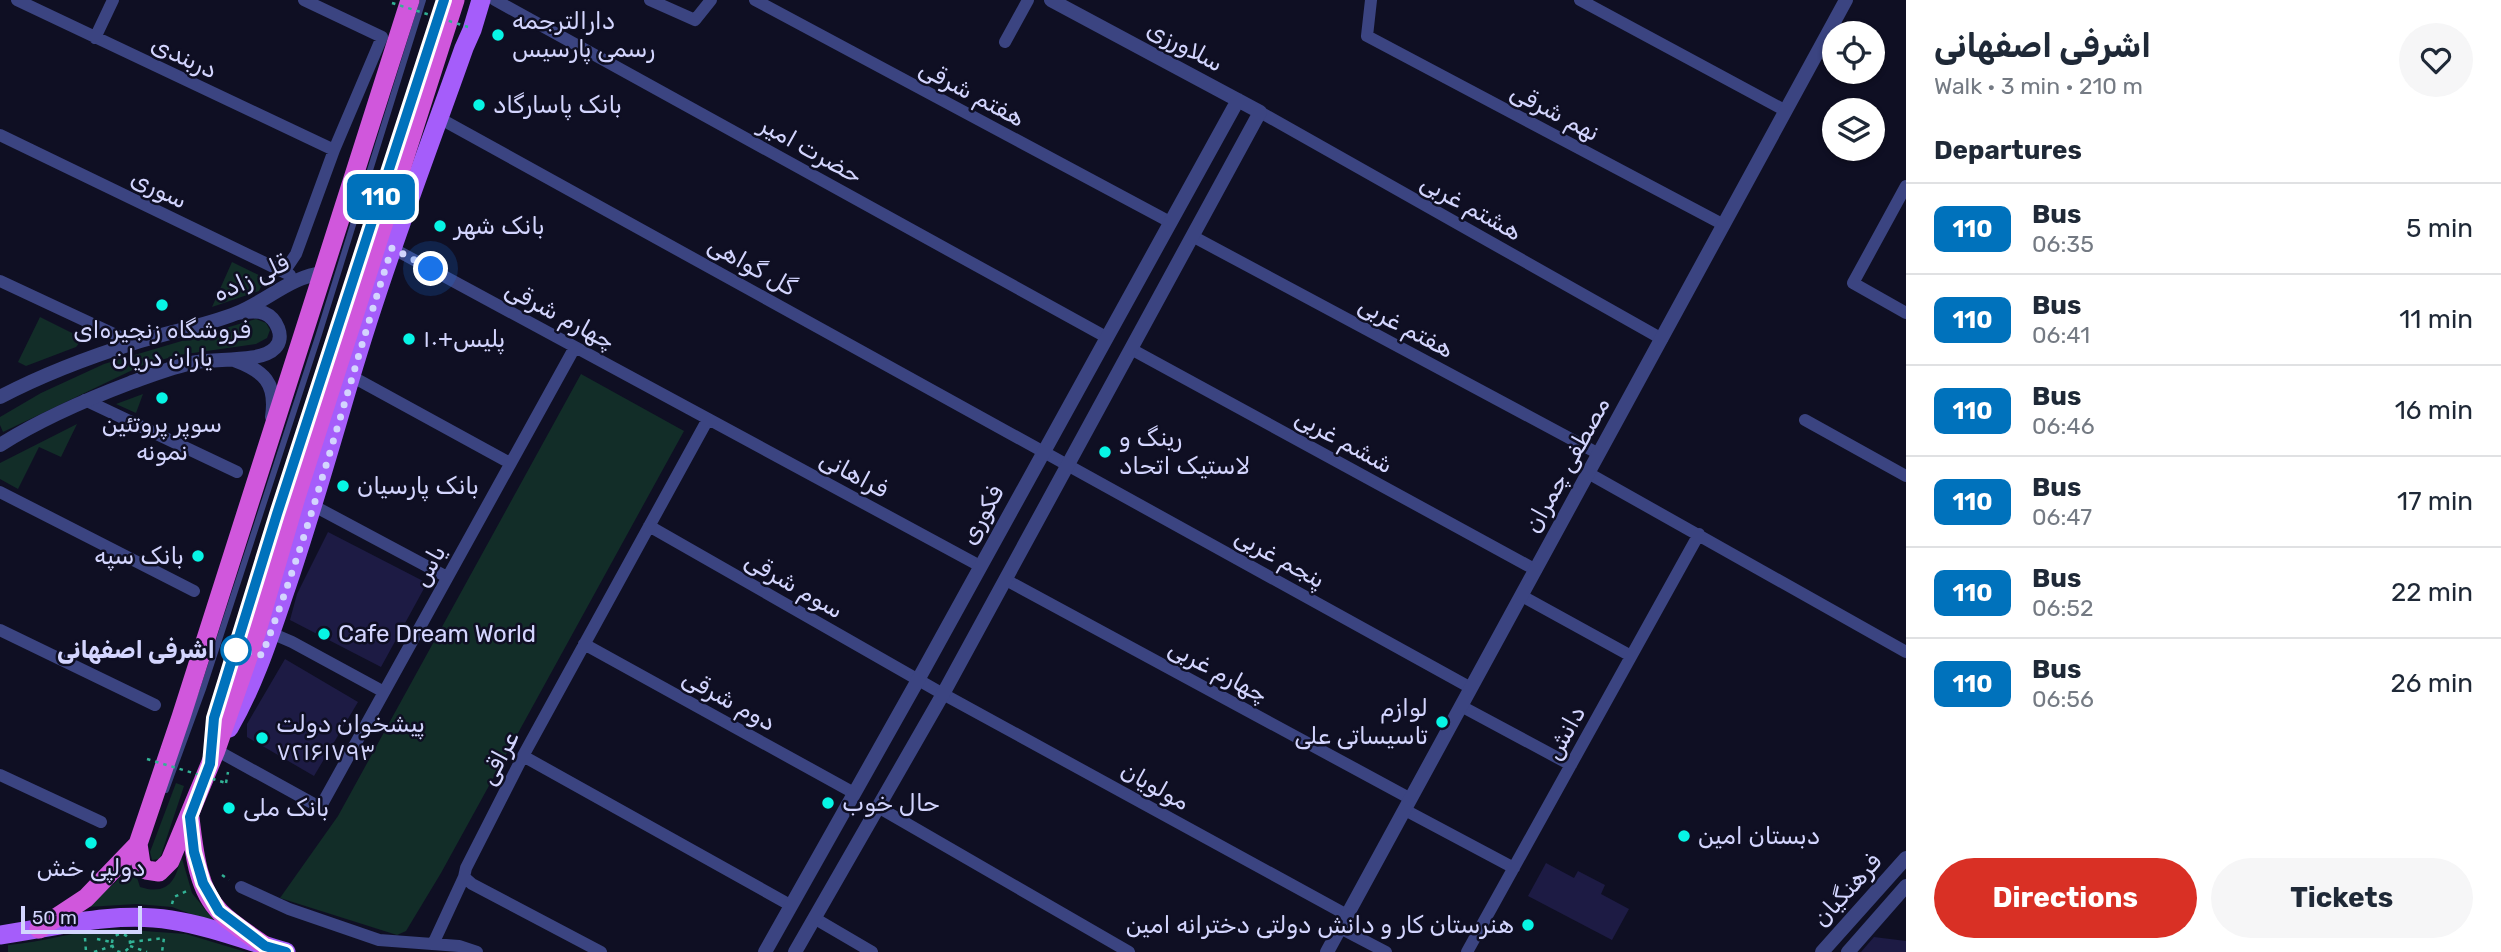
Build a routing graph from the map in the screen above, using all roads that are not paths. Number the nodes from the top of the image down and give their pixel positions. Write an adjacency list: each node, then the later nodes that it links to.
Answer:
1 (17, 0): 18 (street, دربندی)
2 (113, 0): 18 (street)
3 (304, 0): 25 (street)
4 (423, 0): 87 (lane)
5 (444, 0): 79 (lane)
6 (455, 0): 79 (highway)
7 (481, 0): 23 (main road)
8 (495, 0): 37 (street, حضرت امیر)
9 (650, 0): 10 (street)
10 (711, 0)
11 (755, 0): 27 (street, هفتم شرقی)
12 (1028, 0): 19 (street)
13 (1051, 0): 20 (street, سلاورزی)
14 (1371, 0): 28 (street, نهم شرقی)
15 (1580, 0): 21 (street)
16 (1846, 0): 21 (street, مصطفی چمران)
17 (401, 2): 32 (highway)
18 (95, 37): 25 (street, دربندی)
19 (1005, 42)
20 (1238, 100): 22 (street, سلاورزی); 27 (street, فکوری)
21 (1786, 111): 28 (street, مصطفی چمران)
22 (1260, 112): 29 (street, فکوری); 38 (street, هشتم غربی)
23 (439, 118): 30 (main road); 50 (street, گل گواهی)
24 (0, 135): 31 (street, سوری)
25 (334, 150): 31 (street)
26 (1906, 186): 36 (street)
27 (1170, 222): 37 (street, فکوری)
28 (1724, 225): 38 (street, مصطفی چمران)
29 (1194, 237): 41 (street, فکوری); 51 (street, هفتم غربی)
30 (392, 248): 40 (street, چهارم شرقی); 43 (main road)
31 (284, 272): 33 (street, سوری)
32 (324, 273): 33 (street, قلی زاده); 48 (highway)
33 (300, 280): 35 (street, قلی زاده)
34 (0, 281): 39 (street)
35 (238, 313): 39 (street, قلی زاده); 42 (street)
36 (1906, 313)
37 (1106, 337): 50 (street, فکوری)
38 (1662, 339): 51 (street, مصطفی چمران)
39 (133, 343): 44 (street, قلی زاده)
40 (575, 347): 46 (street, چهارم شرقی); 52 (street, یاس)
41 (1131, 349): 53 (street, فکوری); 62 (street, ششم غربی)
42 (230, 358): 45 (street); 48 (street)
43 (351, 376): 52 (street); 58 (main road)
44 (0, 397)
45 (85, 400): 49 (street); 54 (street)
46 (708, 419): 59 (street, عراقی); 61 (street, فراهانی)
47 (1805, 420): 56 (street)
48 (268, 443): 87 (highway)
49 (0, 445)
50 (1044, 451): 53 (street, گل گواهی); 61 (street, فکوری)
51 (1599, 454): 55 (street, مصطفی چمران)
52 (510, 463): 63 (street, یاس)
53 (1067, 464): 64 (street, فکوری); 73 (street, پنجم غربی)
54 (237, 472)
55 (1588, 473): 60 (street); 62 (street, مصطفی چمران)
56 (1906, 476)
57 (0, 492): 65 (street)
58 (314, 506): 63 (street); 68 (main road)
59 (649, 526): 69 (street, عراقی); 72 (street, سوم شرقی)
60 (1699, 534): 70 (street); 71 (street, دانش)
61 (980, 566): 72 (street, فکوری)
62 (1536, 570): 66 (street, مصطفی چمران)
63 (447, 577): 74 (street, یاس)
64 (1006, 580): 75 (street, فکوری); 83 (street, چهارم غربی)
65 (194, 591)
66 (1522, 596): 71 (street); 73 (street, مصطفی چمران)
67 (0, 630): 76 (street)
68 (271, 633): 74 (street); 79 (main road)
69 (584, 644): 78 (street, عراقی); 82 (street, دوم شرقی)
70 (1906, 652)
71 (1631, 656): 80 (street, دانش)
72 (918, 680): 75 (street, سوم شرقی); 82 (street, فکوری)
73 (1471, 688): 77 (street, مصطفی چمران)
74 (384, 692): 79 (street, یاس)
75 (943, 694): 84 (street, فکوری); 95 (street, مولویان)
76 (155, 705)
77 (1461, 706): 80 (street); 83 (street, مصطفی چمران)
78 (523, 756): 90 (street, عراقی); 93 (street)
79 (218, 761): 85 (highway)
80 (1571, 765): 89 (street, دانش)
81 (0, 775): 86 (street)
82 (854, 793): 93 (street, فکوری)
83 (1408, 804): 89 (street, چهارم غربی); 95 (street, مصطفی چمران)
84 (878, 807): 94 (street, فکوری); 106 (street)
85 (190, 817): 87 (highway); 99 (highway)
86 (101, 822)
87 (141, 835): 96 (highway)
88 (1906, 858): 110 (street, فرهنگیان)
89 (1514, 868): 109 (street, دانش)
90 (464, 877): 98 (street, عراقی); 102 (street)
91 (1906, 886): 111 (street, فرهنگیان)
92 (241, 887): 98 (street)
93 (790, 905): 103 (street, فکوری)
94 (814, 918): 104 (street, فکوری); 105 (street)
95 (1344, 921): 107 (street, مصطفی چمران); 108 (street, مولویان)
96 (40, 929): 97 (main road); 99 (main road)
97 (0, 935)
98 (433, 944): 101 (street)
99 (265, 946): 100 (main road)
100 (286, 952)
101 (477, 952)
102 (601, 952)
103 (765, 952)
104 (795, 952)
105 (872, 952)
106 (1129, 952)
107 (1327, 952)
108 (1386, 952)
109 (1467, 952)
110 (1822, 952)
111 (1848, 952)

